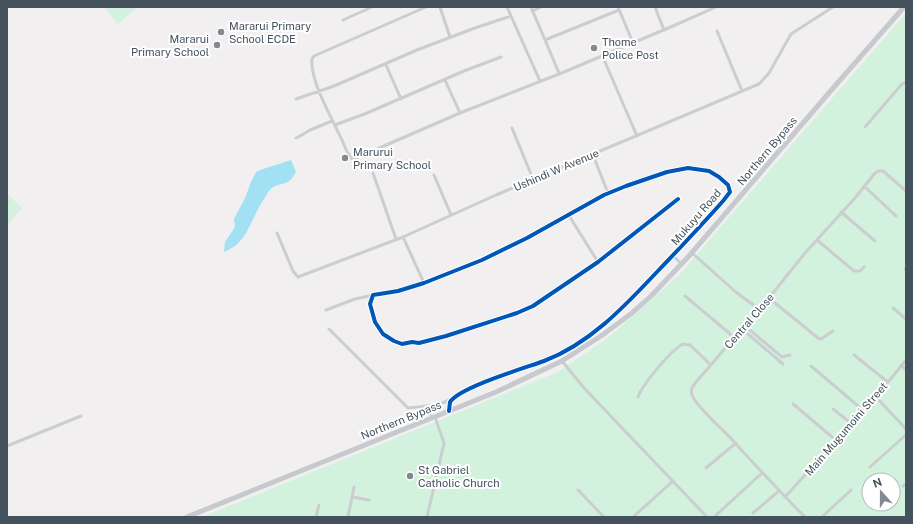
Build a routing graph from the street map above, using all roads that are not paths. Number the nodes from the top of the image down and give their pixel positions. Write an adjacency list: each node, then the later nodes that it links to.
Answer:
1 (372, 7): 15 (street)
2 (413, 7): 13 (street)
3 (426, 7): 13 (street)
4 (440, 7): 18 (street)
5 (507, 7): 14 (street)
6 (541, 7): 11 (street)
7 (655, 7): 16 (street)
8 (716, 7): 16 (street)
9 (833, 7): 29 (street, Ushindi W Avenue)
10 (904, 7): 56 (main road, Northern Bypass)
11 (531, 9): 19 (street)
12 (618, 9): 19 (street); 20 (street)
13 (416, 12): 28 (street)
14 (511, 16): 18 (street); 26 (street)
15 (343, 20)
16 (664, 30): 20 (street)
17 (717, 31): 29 (street)
18 (450, 37): 23 (street)
19 (545, 40): 24 (street)
20 (632, 43): 21 (street)
21 (602, 55): 24 (street); 37 (street)
22 (501, 57): 25 (street)
23 (386, 65): 28 (street); 30 (street)
24 (560, 73): 26 (street)
25 (445, 80): 30 (street); 32 (street)
26 (540, 81): 32 (street)
27 (906, 82): 35 (street)
28 (319, 91): 31 (street); 33 (street)
29 (742, 91): 37 (street, Ushindi W Avenue)
30 (401, 98): 34 (street)
31 (296, 99)
32 (460, 112): 34 (street)
33 (332, 121): 34 (street); 38 (street)
34 (334, 125)
35 (864, 127)
36 (512, 128): 42 (street)
37 (637, 136): 39 (street, Ushindi W Avenue)
38 (296, 138)
39 (593, 155): 42 (street, Ushindi W Avenue); 45 (street)
40 (373, 173): 53 (street)
41 (434, 175): 49 (street)
42 (534, 179): 49 (street, Ushindi W Avenue)
43 (864, 186): 44 (street, Central Close); 47 (street, Central Close); 50 (street)
44 (906, 191)
45 (608, 193): 48 (street, Mukuyu Road); 57 (street, Mukuyu Road)
46 (678, 199): 58 (street)
47 (841, 212): 54 (street, Central Close); 55 (street)
48 (568, 214): 58 (street); 61 (street, Mukuyu Road)
49 (451, 215): 52 (street, Ushindi W Avenue)
50 (896, 216)
51 (277, 233): 53 (street, Ushindi W Avenue)
52 (403, 237): 53 (street, Ushindi W Avenue); 61 (street)
53 (396, 239)
54 (817, 240): 60 (street); 64 (street, Central Close)
55 (875, 240)
56 (692, 254): 59 (main road, Northern Bypass); 66 (street)
57 (673, 256): 59 (street); 68 (street, Mukuyu Road)
58 (598, 262): 62 (street)
59 (682, 264): 70 (main road, Northern Bypass)
60 (864, 267)
61 (424, 283): 62 (street, Mukuyu Road)
62 (372, 295): 67 (street, Mukuyu Road)
63 (685, 296): 74 (street)
64 (769, 298): 66 (street, Central Close); 73 (street)
65 (893, 308): 69 (street)
66 (759, 309): 71 (street, Central Close)
67 (326, 310)
68 (616, 315): 70 (street); 77 (street, Mukuyu Road)
69 (906, 319)
70 (622, 321): 79 (main road, Northern Bypass)
71 (744, 327): 74 (street, Central Close); 75 (street); 80 (street)
72 (329, 329): 91 (street, Mukuyu Road)
73 (833, 331)
74 (734, 338): 82 (street, Central Close)
75 (790, 355)
76 (854, 355): 86 (street)
77 (549, 358): 81 (street); 89 (street, Mukuyu Road)
78 (906, 360): 84 (street, Main Mugumoini Street)
79 (562, 361): 81 (main road, Northern Bypass); 106 (street)
80 (783, 364)
81 (553, 365): 93 (main road, Northern Bypass)
82 (711, 365): 87 (street); 101 (street, Central Close)
83 (811, 366): 94 (street)
84 (901, 366): 85 (street); 86 (street, Main Mugumoini Street)
85 (906, 370)
86 (888, 382): 88 (street, Main Mugumoini Street)
87 (638, 397)
88 (876, 397): 94 (street, Main Mugumoini Street); 98 (street)
89 (452, 399): 91 (street, Mukuyu Road); 93 (street)
90 (793, 404): 100 (street)
91 (427, 406): 96 (street)
92 (833, 409): 97 (street)
93 (449, 411): 96 (main road, Northern Bypass)
94 (864, 411): 97 (street, Main Mugumoini Street)
95 (81, 416): 102 (street)
96 (434, 417): 116 (main road, Northern Bypass); 119 (street)
97 (852, 424): 100 (street, Main Mugumoini Street)
98 (906, 429)
99 (906, 435): 104 (street)
100 (837, 441): 112 (street, Main Mugumoini Street)
101 (736, 443): 103 (street); 105 (street, Central Close)
102 (7, 446)
103 (706, 468)
104 (870, 468)
105 (762, 473): 110 (street, Central Close); 123 (street)
106 (673, 481): 121 (street); 122 (street)
107 (354, 487): 111 (street)
108 (578, 490): 120 (street)
109 (851, 490): 125 (street)
110 (779, 491): 112 (street, Central Close); 115 (street)
111 (352, 497): 113 (street); 118 (street)
112 (785, 497): 124 (street, Central Close)
113 (369, 500)
114 (318, 505): 117 (street)
115 (753, 513)
116 (187, 517)
117 (316, 517)
118 (348, 517)
119 (427, 517)
120 (604, 517)
121 (633, 517)
122 (707, 517)
123 (714, 517)
124 (805, 517)
125 (822, 517)

